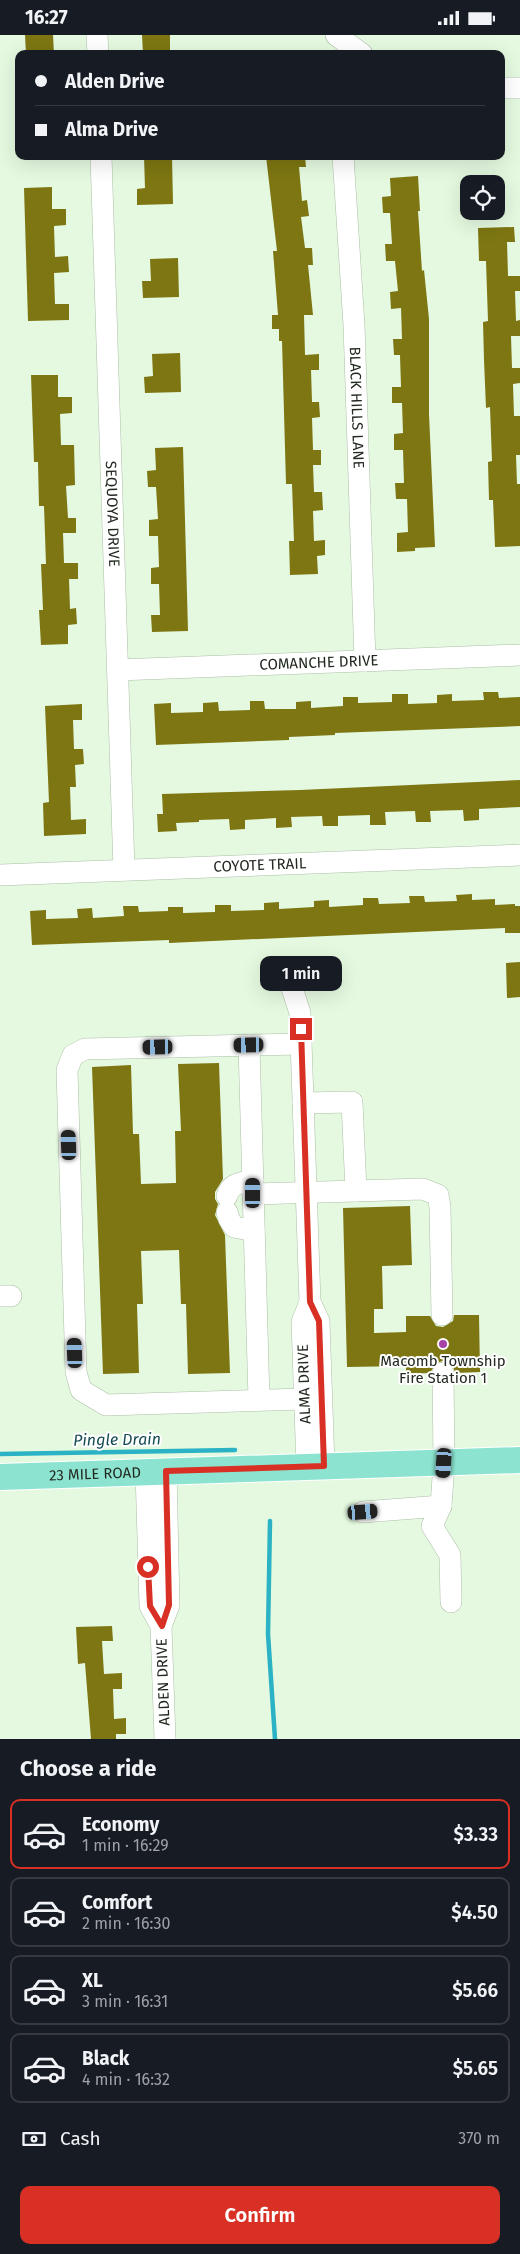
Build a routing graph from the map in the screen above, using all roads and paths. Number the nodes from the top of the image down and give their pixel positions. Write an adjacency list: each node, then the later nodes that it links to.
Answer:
1 (98, 35): 3 (street)
2 (336, 35): 4 (street)
3 (98, 50)
4 (357, 50)
5 (505, 88): 6 (street)
6 (520, 88)
7 (101, 160): 11 (street, SEQUOYA DRIVE)
8 (343, 160): 10 (street, BLACK HILLS LANE)
9 (520, 655): 10 (street, COMANCHE DRIVE)
10 (365, 661): 11 (street, COMANCHE DRIVE)
11 (118, 670): 13 (street, SEQUOYA DRIVE)
12 (520, 855): 13 (street, COYOTE TRAIL)
13 (124, 870): 14 (street, COYOTE TRAIL)
14 (0, 875)
15 (290, 982): 16 (street, ALMA DRIVE)
16 (301, 1044): 17 (street); 18 (street, ALMA DRIVE)
17 (249, 1045): 19 (street); 26 (street)
18 (303, 1103): 20 (street); 21 (street, ALMA DRIVE)
19 (253, 1187): 21 (street); 22 (street); 22 (street)
20 (356, 1191): 21 (street); 23 (street)
21 (307, 1193): 25 (street, ALMA DRIVE)
22 (254, 1231): 26 (street)
23 (442, 1315)
24 (443, 1373): 28 (street)
25 (310, 1393): 26 (street); 29 (street, ALMA DRIVE)
26 (258, 1400)
27 (520, 1460): 28 (main road, 23 MILE ROAD)
28 (444, 1463): 29 (main road, 23 MILE ROAD); 32 (street)
29 (315, 1467): 30 (main road, 23 MILE ROAD)
30 (156, 1471): 31 (main road, 23 MILE ROAD); 35 (street, ALDEN DRIVE)
31 (0, 1477)
32 (441, 1506): 33 (street); 34 (street)
33 (363, 1512)
34 (451, 1602)
35 (165, 1739)

